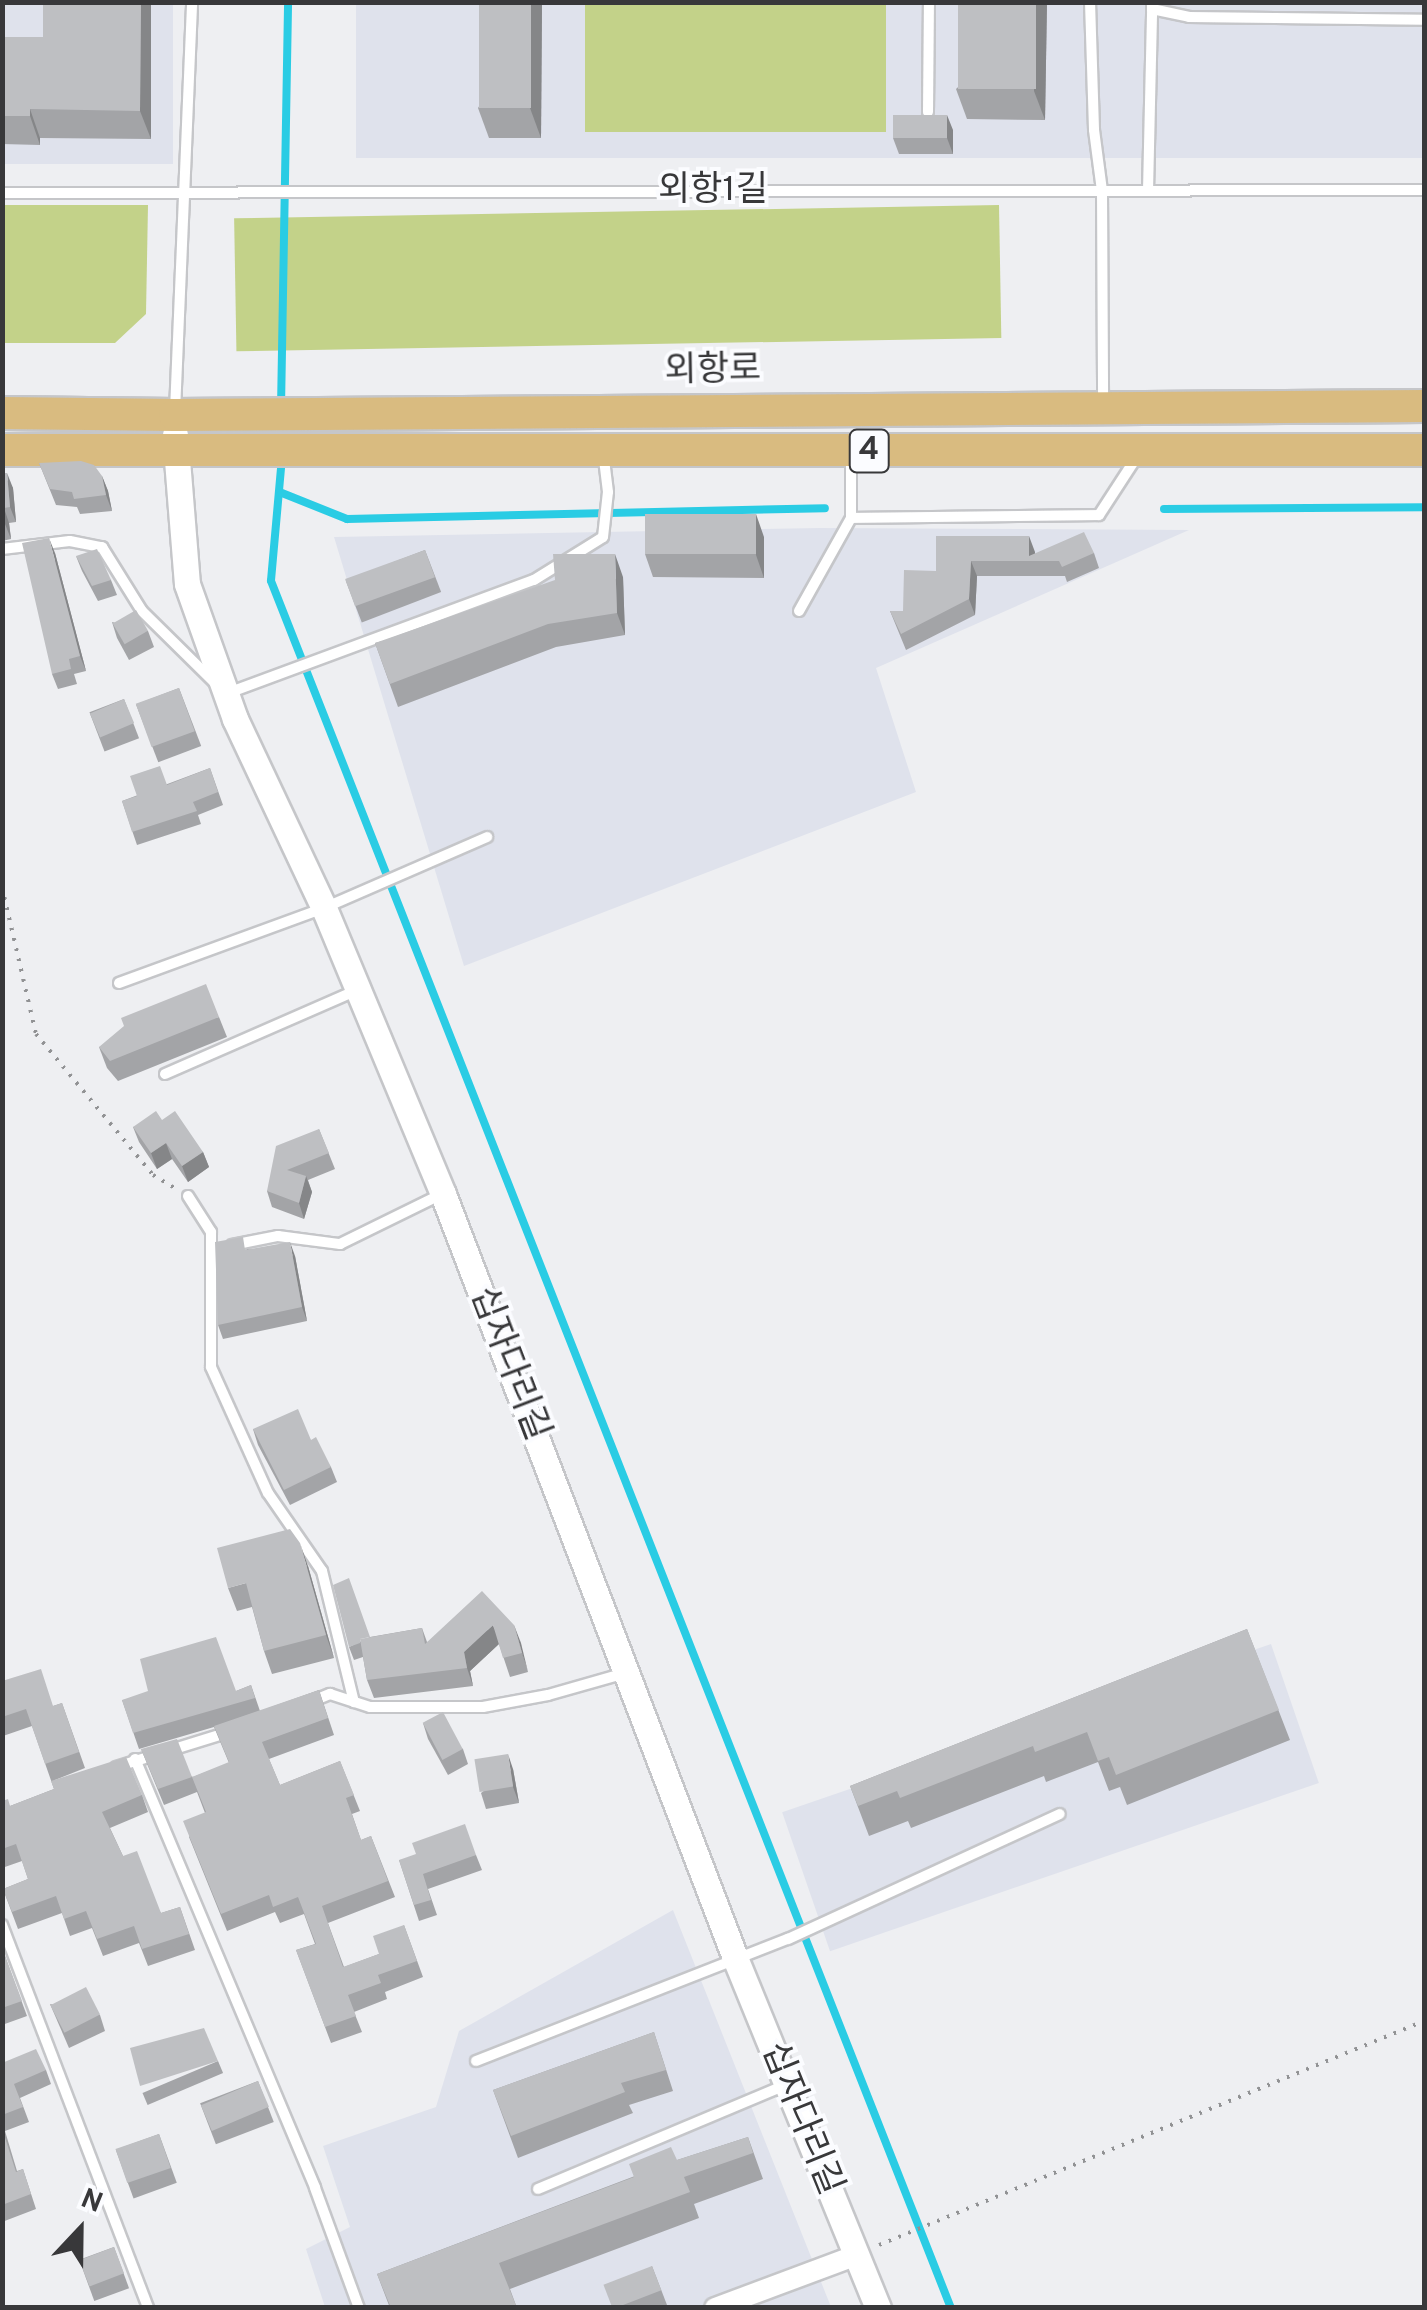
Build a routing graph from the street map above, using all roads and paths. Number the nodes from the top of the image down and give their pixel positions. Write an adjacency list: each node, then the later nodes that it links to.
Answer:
1 (192, 2): 10 (lane)
2 (929, 2): 6 (lane)
3 (1090, 2): 8 (lane)
4 (1152, 6): 5 (lane); 9 (lane)
5 (1424, 20)
6 (928, 112)
7 (1424, 190): 9 (lane, 외항1길)
8 (1102, 191): 9 (lane, 외항1길); 10 (lane, 외항1길); 13 (lane)
9 (1148, 191)
10 (183, 192): 11 (lane, 외항1길); 15 (lane)
11 (2, 193)
12 (1424, 406): 13 (main road, 외항로 / 4)
13 (1102, 407): 15 (main road, 외항로 / 4)
14 (2, 413): 15 (main road, 외항로 / 4)
15 (175, 416): 21 (street, 십자다리길)
16 (2, 450): 21 (main road, 4)
17 (1141, 450): 18 (main road, 4); 20 (main road, 4); 22 (lane)
18 (1424, 450)
19 (604, 451): 20 (main road, 4); 21 (main road, 4); 25 (lane)
20 (851, 451): 22 (lane)
21 (175, 452): 25 (street, 십자다리길)
22 (851, 518): 24 (lane)
23 (2, 549): 25 (lane)
24 (798, 611)
25 (226, 694): 28 (street, 십자다리길)
26 (487, 837): 28 (lane)
27 (2, 887): 33 (path)
28 (324, 908): 29 (lane); 30 (street, 십자다리길)
29 (119, 983)
30 (356, 990): 31 (lane); 32 (street, 십자다리길)
31 (165, 1074)
32 (443, 1194): 34 (lane); 35 (street, 십자다리길)
33 (188, 1196): 34 (lane)
34 (211, 1249): 36 (lane)
35 (627, 1673): 36 (lane); 43 (street, 십자다리길)
36 (354, 1702): 37 (lane)
37 (299, 1707)
38 (249, 1726): 39 (lane)
39 (136, 1759): 40 (lane); 51 (lane)
40 (102, 1772)
41 (1060, 1814): 43 (lane)
42 (2, 1925): 50 (lane)
43 (736, 1960): 45 (lane); 46 (street, 십자다리길)
44 (1424, 2021): 48 (path)
45 (476, 2060)
46 (787, 2084): 47 (lane); 49 (street, 십자다리길)
47 (538, 2189)
48 (901, 2234)
49 (857, 2255): 52 (street); 53 (street, 십자다리길)
50 (148, 2308)
51 (359, 2308)
52 (716, 2308)
53 (878, 2308)

